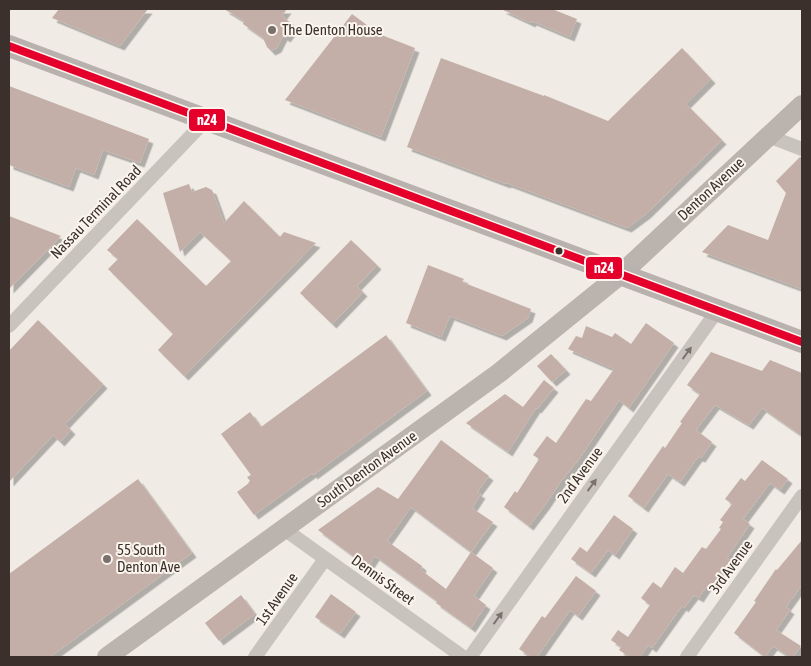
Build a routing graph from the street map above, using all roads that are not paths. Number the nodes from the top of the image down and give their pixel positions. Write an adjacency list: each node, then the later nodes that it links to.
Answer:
1 (9, 46): 3 (main road)
2 (802, 104): 4 (street, Denton Avenue)
3 (206, 119): 6 (main road); 8 (street, Nassau Terminal Road)
4 (768, 136): 5 (street); 6 (street, Denton Avenue)
5 (802, 149)
6 (621, 274): 7 (main road); 11 (street, South Denton Avenue)
7 (717, 311): 9 (main road); 16 (street, 2nd Avenue, one-way to 7)
8 (9, 326)
9 (802, 342)
10 (802, 496): 17 (street, 3rd Avenue)
11 (284, 530): 12 (street, Dennis Street); 13 (street, South Denton Avenue)
12 (325, 559): 14 (street, 1st Avenue); 15 (street, Dennis Street)
13 (107, 657)
14 (255, 657)
15 (463, 657)
16 (470, 657)
17 (687, 657)

